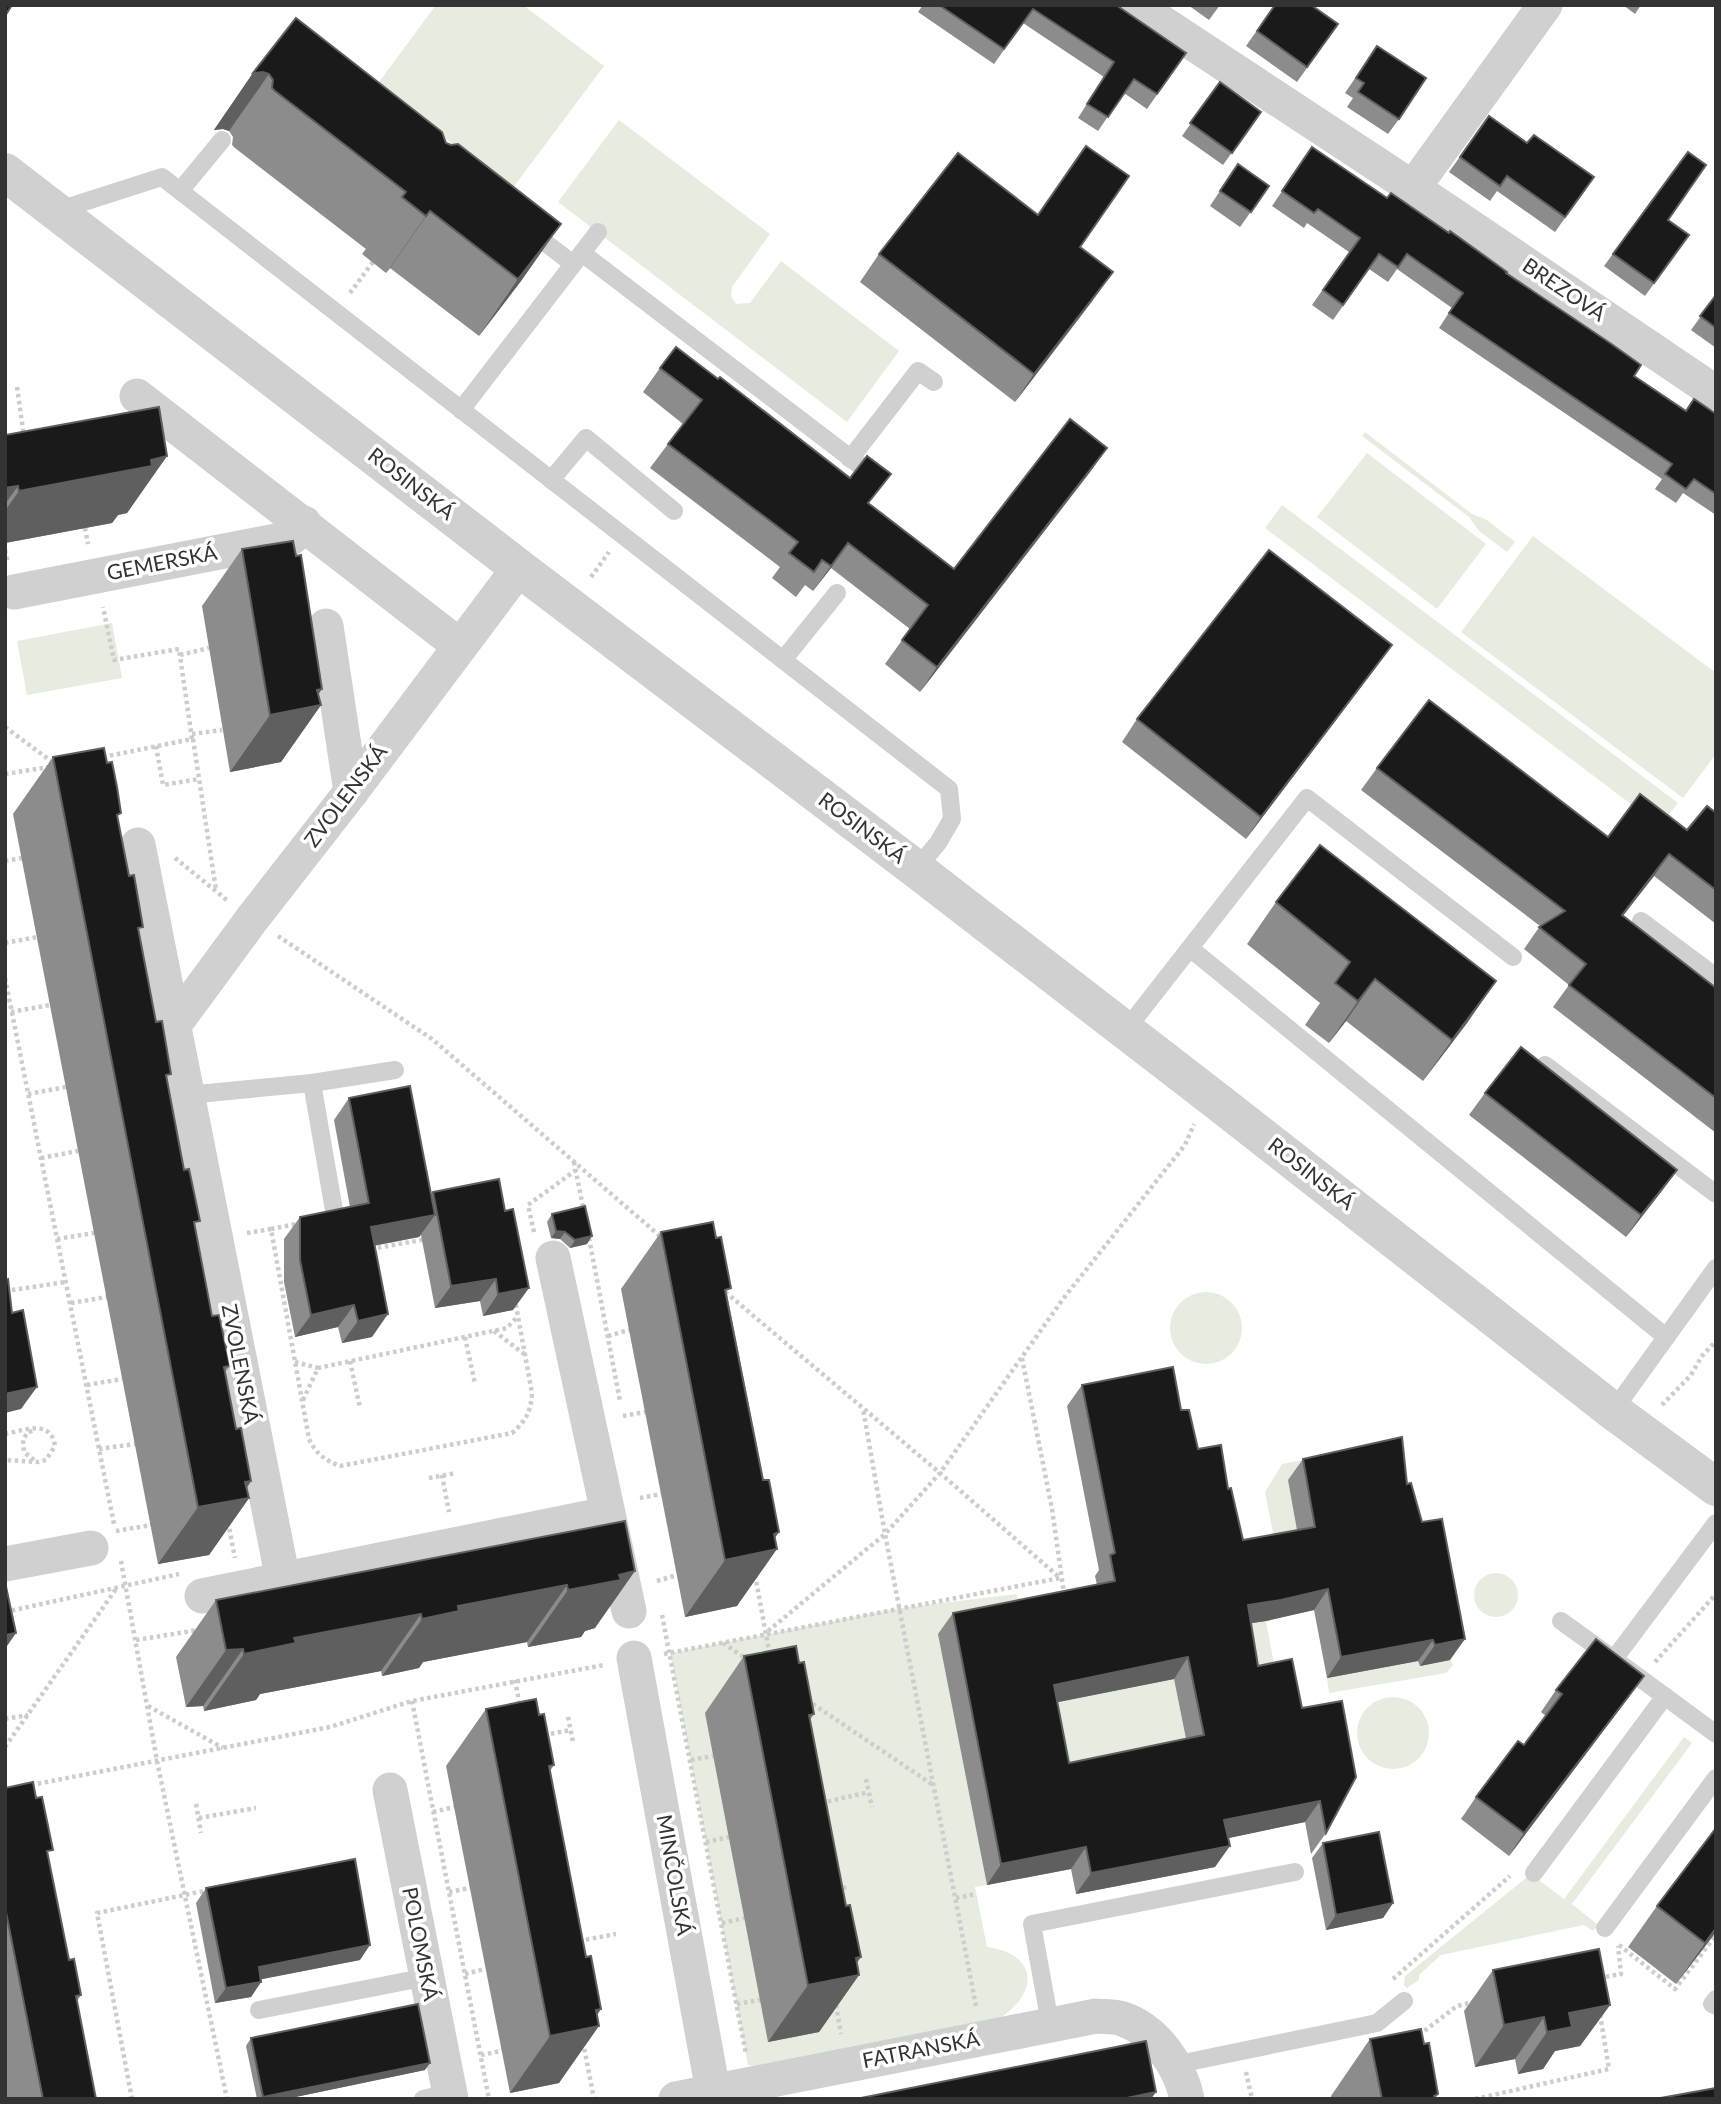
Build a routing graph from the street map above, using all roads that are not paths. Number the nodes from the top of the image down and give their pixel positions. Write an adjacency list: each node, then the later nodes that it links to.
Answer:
1 (1135, 5): 5 (street, BREZOVÁ)
2 (1545, 5): 5 (street)
3 (222, 141): 6 (lane)
4 (5, 172): 7 (street, ROSINSKÁ)
5 (1413, 188): 12 (street, BREZOVÁ)
6 (180, 191): 7 (lane); 14 (lane)
7 (55, 211): 20 (street, ROSINSKÁ)
8 (510, 216): 10 (lane)
9 (598, 232): 10 (lane)
10 (577, 258): 14 (lane); 15 (lane)
11 (934, 382): 15 (lane)
12 (1716, 393)
13 (137, 396): 19 (street)
14 (461, 410): 17 (lane)
15 (850, 459): 16 (lane)
16 (870, 473)
17 (551, 480): 18 (lane); 25 (lane)
18 (674, 511)
19 (304, 523): 21 (street, GEMERSKÁ); 24 (street)
20 (519, 568): 24 (street, ZVOLENSKÁ); 28 (street, ROSINSKÁ)
21 (14, 592)
22 (837, 593): 25 (lane)
23 (326, 626): 26 (street)
24 (460, 646): 26 (street, ZVOLENSKÁ)
25 (783, 660): 28 (lane)
26 (351, 792): 33 (street, ZVOLENSKÁ)
27 (151, 847): 33 (street, ZVOLENSKÁ)
28 (916, 869): 34 (street, ROSINSKÁ)
29 (1641, 921): 32 (lane)
30 (1191, 949): 31 (lane); 34 (lane); 43 (lane)
31 (1513, 957)
32 (1716, 977)
33 (174, 1025): 38 (street, ZVOLENSKÁ)
34 (1125, 1031): 44 (street, ROSINSKÁ)
35 (1545, 1065): 39 (lane)
36 (395, 1070): 37 (lane)
37 (312, 1083): 38 (lane); 40 (lane)
38 (187, 1095): 50 (street, ZVOLENSKÁ)
39 (1716, 1194)
40 (335, 1216)
41 (553, 1258): 46 (street)
42 (1716, 1268): 43 (lane)
43 (1666, 1336): 44 (lane)
44 (1613, 1411): 45 (street, ROSINSKÁ)
45 (1716, 1487)
46 (607, 1514): 50 (street); 52 (street)
47 (1716, 1523): 55 (lane)
48 (103, 1539): 49 (street)
49 (5, 1564)
50 (283, 1580): 51 (street)
51 (202, 1596)
52 (645, 1608)
53 (1561, 1621): 55 (lane)
54 (634, 1658): 70 (street, MINČOLSKÁ)
55 (1614, 1659): 56 (lane)
56 (1665, 1696): 57 (lane); 61 (lane)
57 (1716, 1734)
58 (1716, 1778): 62 (lane)
59 (390, 1790): 63 (street, POLOMSKÁ)
60 (1295, 1872): 68 (lane)
61 (1534, 1873)
62 (1605, 1928)
63 (427, 1977): 67 (lane); 71 (street, POLOMSKÁ)
64 (1716, 1999): 66 (lane)
65 (1404, 2001): 69 (lane)
66 (1716, 2006)
67 (259, 2010)
68 (1050, 2024): 69 (street, FATRANSKÁ); 70 (street, FATRANSKÁ)
69 (1166, 2053): 73 (street)
70 (713, 2091): 72 (street, FATRANSKÁ)
71 (441, 2097)
72 (676, 2099)
73 (1187, 2099)

